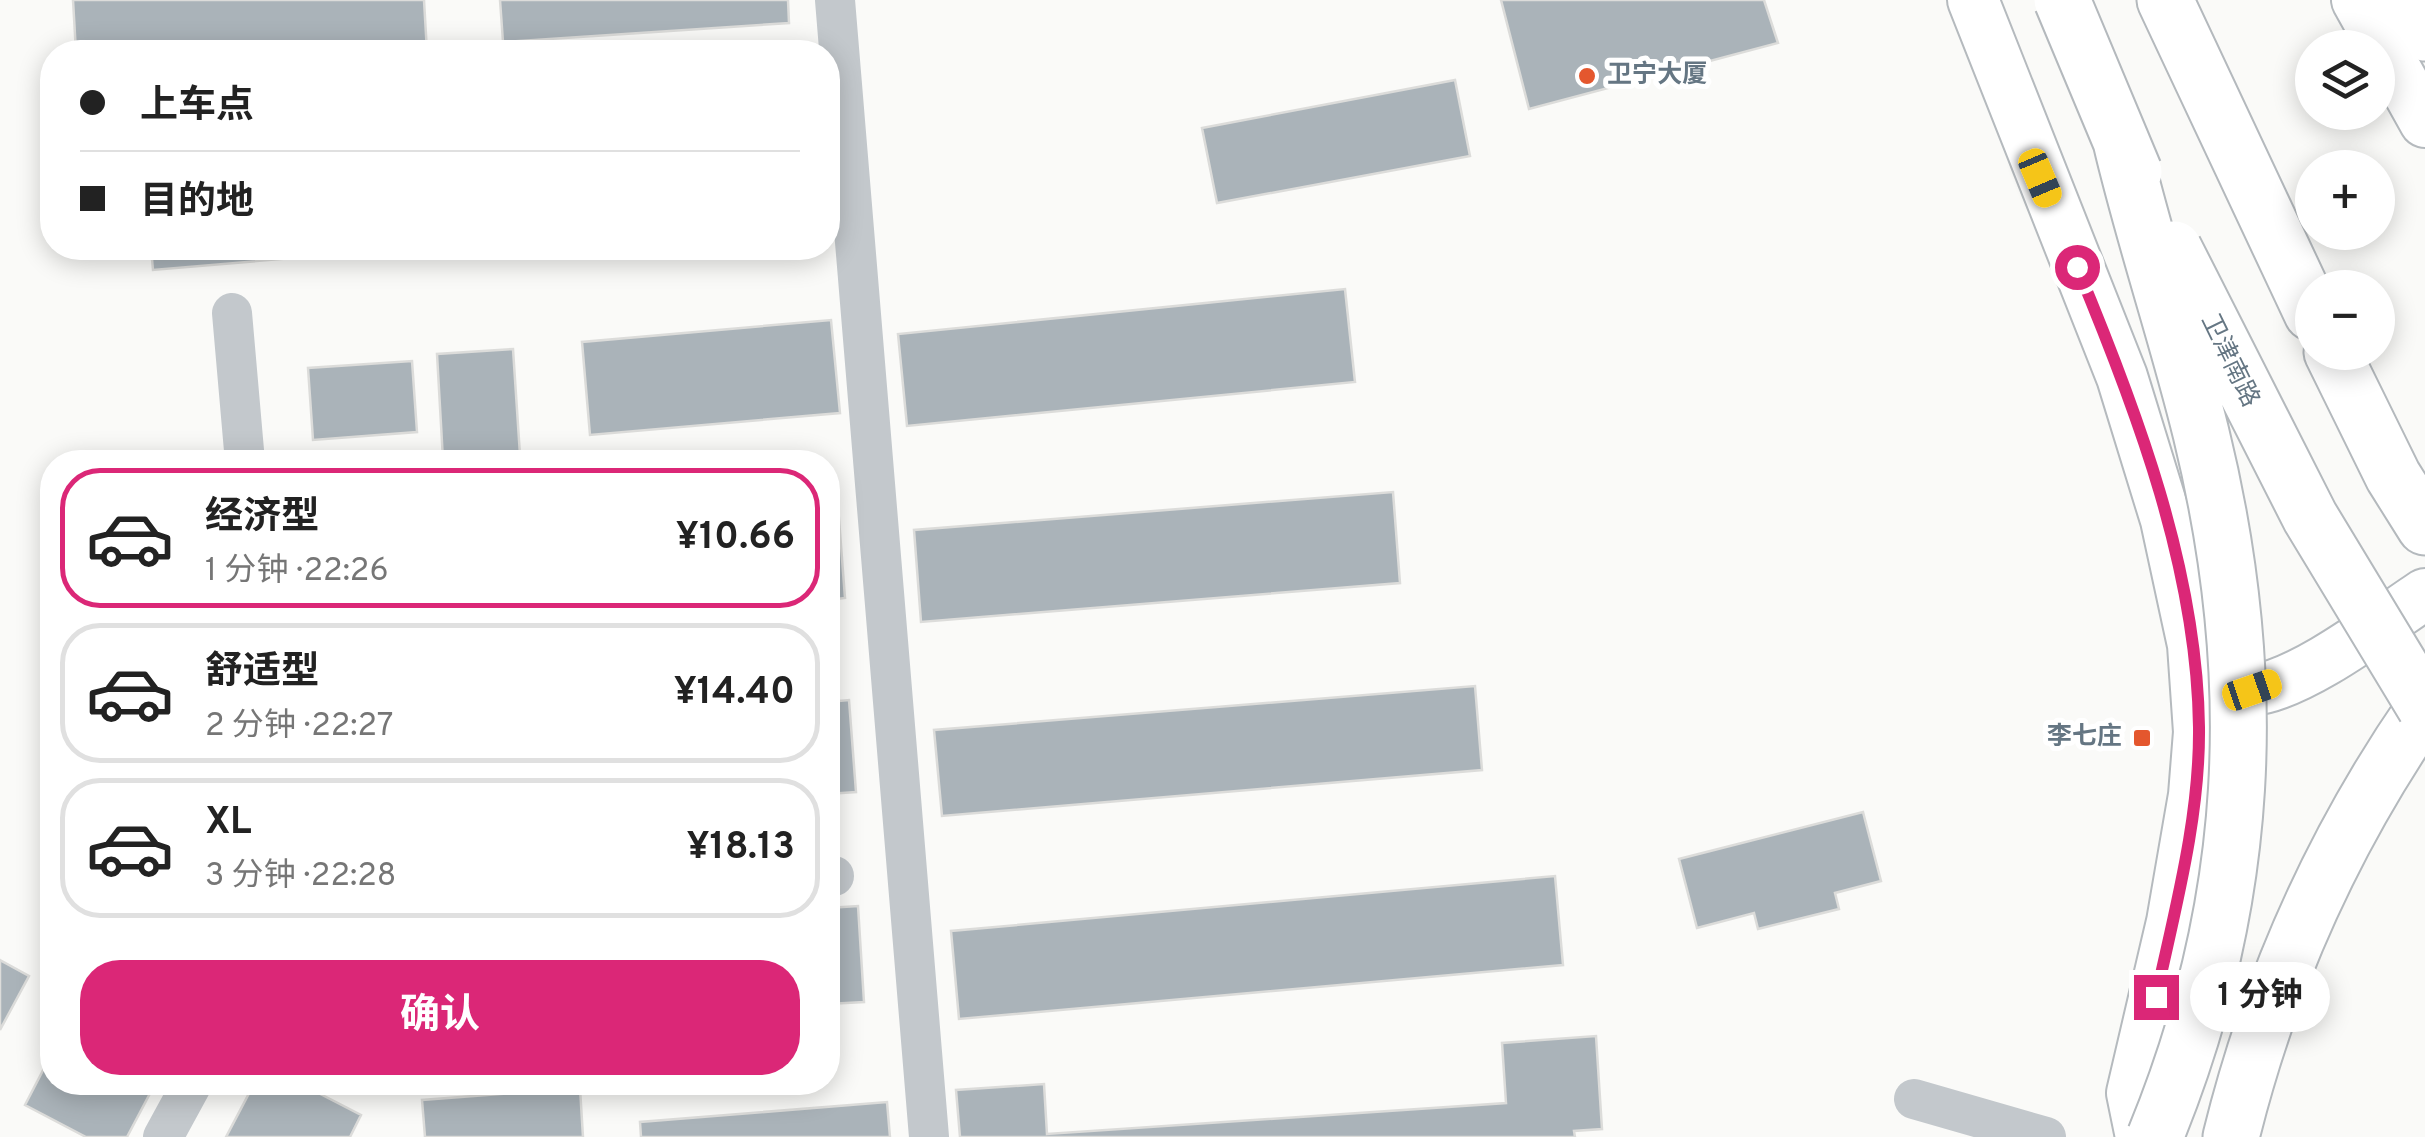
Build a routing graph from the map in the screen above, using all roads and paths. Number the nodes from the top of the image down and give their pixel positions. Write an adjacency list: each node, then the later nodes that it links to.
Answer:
1 (835, 0): 8 (street)
2 (1973, 0): 18 (main road)
3 (2062, 0): 11 (highway, 卫津南路, bridge)
4 (2165, 0): 12 (highway)
5 (2357, 0): 10 (main road)
6 (2376, 0): 7 (highway)
7 (2425, 33)
8 (838, 40)
9 (840, 60): 24 (street)
10 (2425, 122)
11 (2121, 141): 19 (highway, 卫津南路, bridge); 22 (highway, bridge)
12 (2295, 277)
13 (232, 313): 15 (street)
14 (2341, 370): 16 (highway)
15 (244, 450)
16 (2425, 528)
17 (2425, 594): 18 (main road)
18 (2192, 645): 22 (main road)
19 (2425, 707): 26 (highway)
20 (185, 1095): 23 (street)
21 (1914, 1099): 25 (street)
22 (2136, 1126)
23 (163, 1137)
24 (929, 1137)
25 (2046, 1137)
26 (2231, 1137)

